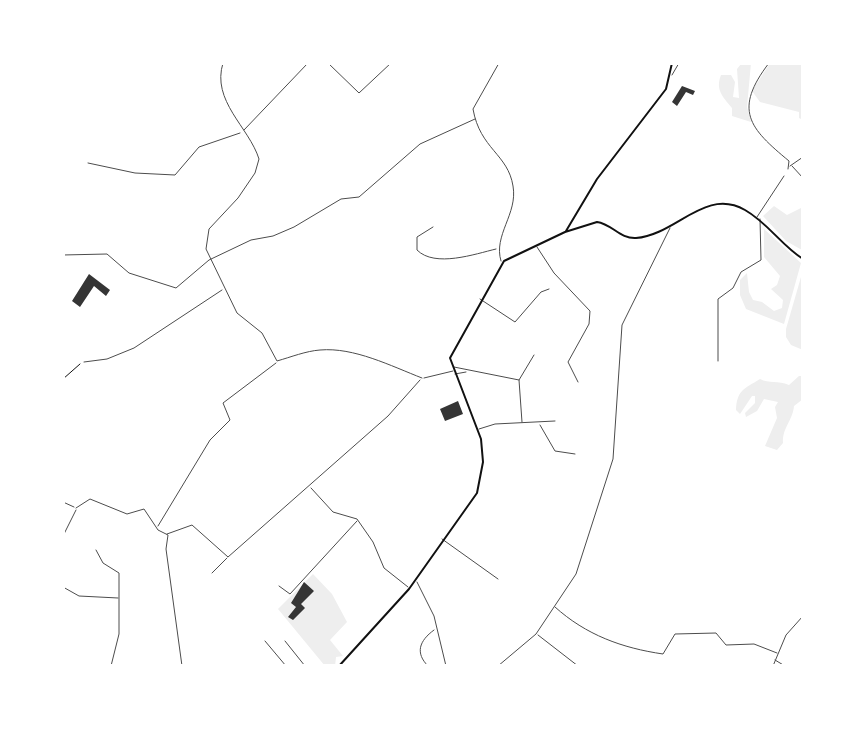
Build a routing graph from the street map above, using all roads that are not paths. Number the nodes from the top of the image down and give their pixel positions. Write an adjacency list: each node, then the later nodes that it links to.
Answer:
1 (223, 63): 11 (street)
2 (308, 63): 11 (street)
3 (328, 63): 4 (street)
4 (391, 63)
5 (499, 63): 10 (street)
6 (673, 63): 9 (main road)
7 (679, 63): 9 (street)
8 (769, 63): 14 (street)
9 (672, 75): 20 (main road)
10 (475, 119): 22 (street); 25 (street)
11 (242, 132): 13 (street); 25 (street)
12 (803, 157): 14 (street)
13 (88, 163)
14 (789, 168): 16 (street)
15 (784, 176): 17 (street)
16 (803, 178)
17 (759, 218): 19 (main road); 24 (main road); 32 (street)
18 (433, 227): 22 (street)
19 (670, 228): 20 (main road); 63 (street)
20 (565, 232): 21 (main road)
21 (535, 246): 26 (main road); 40 (street)
22 (498, 249): 26 (street)
23 (63, 256): 25 (street)
24 (803, 259)
25 (209, 260): 27 (street)
26 (502, 263): 29 (main road)
27 (224, 289): 31 (street); 33 (street)
28 (549, 289): 29 (street)
29 (481, 299): 34 (main road)
30 (534, 355): 39 (street)
31 (277, 361): 37 (street); 50 (street)
32 (718, 361)
33 (84, 362)
34 (453, 370): 35 (street); 36 (street); 37 (street); 38 (main road)
35 (466, 372): 36 (street); 39 (street)
36 (461, 374): 38 (street)
37 (422, 378): 46 (street)
38 (458, 379): 44 (main road)
39 (519, 380): 43 (street)
40 (578, 382)
41 (555, 421): 42 (street)
42 (540, 423): 43 (street); 45 (street)
43 (522, 424): 44 (street)
44 (478, 429): 53 (main road)
45 (575, 454)
46 (309, 486): 49 (street); 55 (street)
47 (63, 502): 48 (street)
48 (76, 508): 50 (street); 52 (street)
49 (358, 520): 59 (street); 61 (street)
50 (157, 527): 51 (street)
51 (167, 534): 55 (street); 72 (street)
52 (63, 536)
53 (442, 539): 57 (street); 58 (main road)
54 (96, 550): 62 (street)
55 (228, 556): 56 (street)
56 (212, 573)
57 (498, 579)
58 (416, 580): 61 (main road); 65 (street)
59 (279, 586)
60 (63, 587): 62 (street)
61 (410, 589): 75 (main road)
62 (118, 597): 71 (street)
63 (554, 606): 66 (street); 69 (street)
64 (803, 616): 69 (street)
65 (436, 629): 76 (street); 77 (street)
66 (536, 634): 78 (street); 79 (street)
67 (265, 641): 73 (street)
68 (285, 641): 74 (street)
69 (777, 653): 70 (street)
70 (775, 660): 80 (street); 81 (street)
71 (111, 666)
72 (182, 666)
73 (286, 666)
74 (305, 666)
75 (339, 666)
76 (428, 666)
77 (446, 666)
78 (498, 666)
79 (578, 666)
80 (774, 666)
81 (785, 666)

